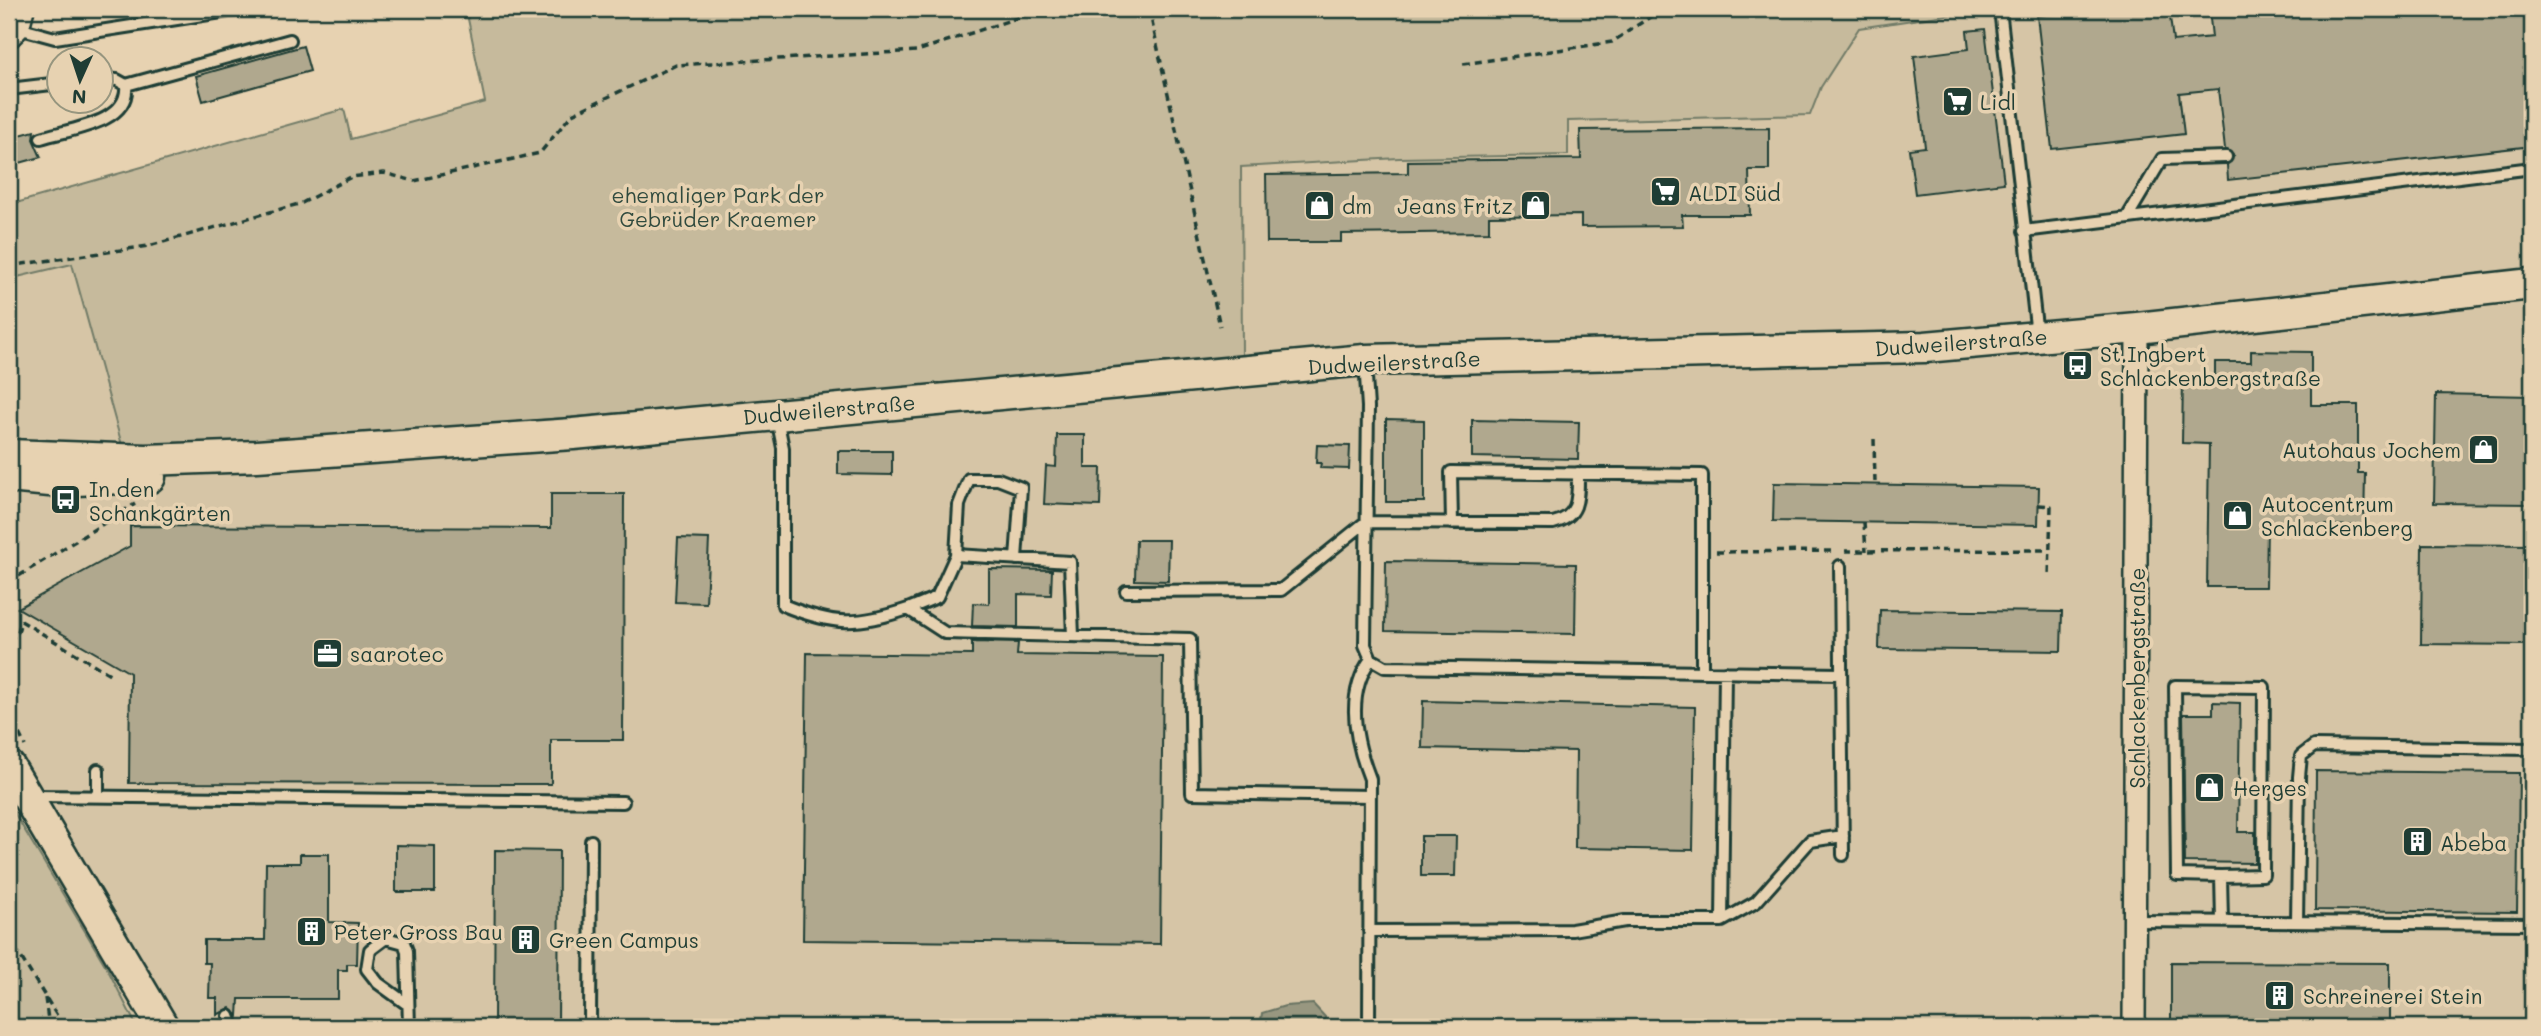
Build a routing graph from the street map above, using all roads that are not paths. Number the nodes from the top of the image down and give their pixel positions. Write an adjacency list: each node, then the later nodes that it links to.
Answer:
1 (240, 9): 3 (lane)
2 (2000, 9): 13 (lane)
3 (17, 25)
4 (290, 40): 7 (lane)
5 (116, 80): 7 (lane)
6 (46, 85): 8 (lane)
7 (126, 85): 9 (lane)
8 (9, 89)
9 (41, 138)
10 (2226, 158): 12 (lane)
11 (2532, 168): 12 (lane)
12 (2128, 216): 13 (lane)
13 (2024, 230): 16 (lane)
14 (2532, 284): 15 (main road, Dudweilerstraße)
15 (2137, 328): 16 (main road, Dudweilerstraße); 49 (street, Schlackenbergstraße)
16 (2038, 338): 17 (main road, Dudweilerstraße)
17 (1365, 360): 18 (main road, Dudweilerstraße); 25 (lane)
18 (777, 414): 20 (main road, Dudweilerstraße); 31 (lane)
19 (9, 455): 21 (main road, Dudweilerstraße)
20 (257, 456): 21 (main road, Dudweilerstraße); 24 (main road, Dudweilerstraße)
21 (162, 459): 22 (main road, Dudweilerstraße)
22 (9, 466)
23 (1578, 473): 26 (lane); 26 (lane); 34 (lane)
24 (9, 477)
25 (1366, 522): 26 (lane); 30 (lane); 33 (lane)
26 (1452, 523)
27 (956, 555): 28 (lane); 28 (lane); 31 (lane)
28 (1016, 559): 32 (lane)
29 (1840, 566): 36 (lane)
30 (1126, 592)
31 (908, 609): 32 (lane)
32 (1073, 636): 41 (lane)
33 (1371, 659): 34 (lane); 41 (lane)
34 (1702, 672): 35 (lane)
35 (1725, 672): 36 (lane); 48 (lane)
36 (1841, 674): 44 (lane)
37 (2532, 749): 51 (lane)
38 (9, 766): 40 (main road)
39 (98, 770): 42 (lane)
40 (26, 796): 42 (lane); 55 (main road)
41 (1370, 796): 53 (lane)
42 (98, 797): 43 (lane)
43 (623, 802)
44 (1843, 836): 46 (lane); 48 (lane)
45 (591, 841): 57 (lane)
46 (1843, 855)
47 (2221, 876): 47 (lane); 50 (lane)
48 (1722, 921): 53 (lane)
49 (2134, 921): 50 (lane); 59 (street, Schlackenbergstraße)
50 (2222, 921): 51 (lane)
51 (2297, 922): 52 (lane)
52 (2532, 924)
53 (1369, 931): 58 (lane)
54 (407, 1004): 54 (lane); 56 (lane)
55 (163, 1027)
56 (409, 1027)
57 (590, 1027)
58 (1369, 1027)
59 (2134, 1027)

